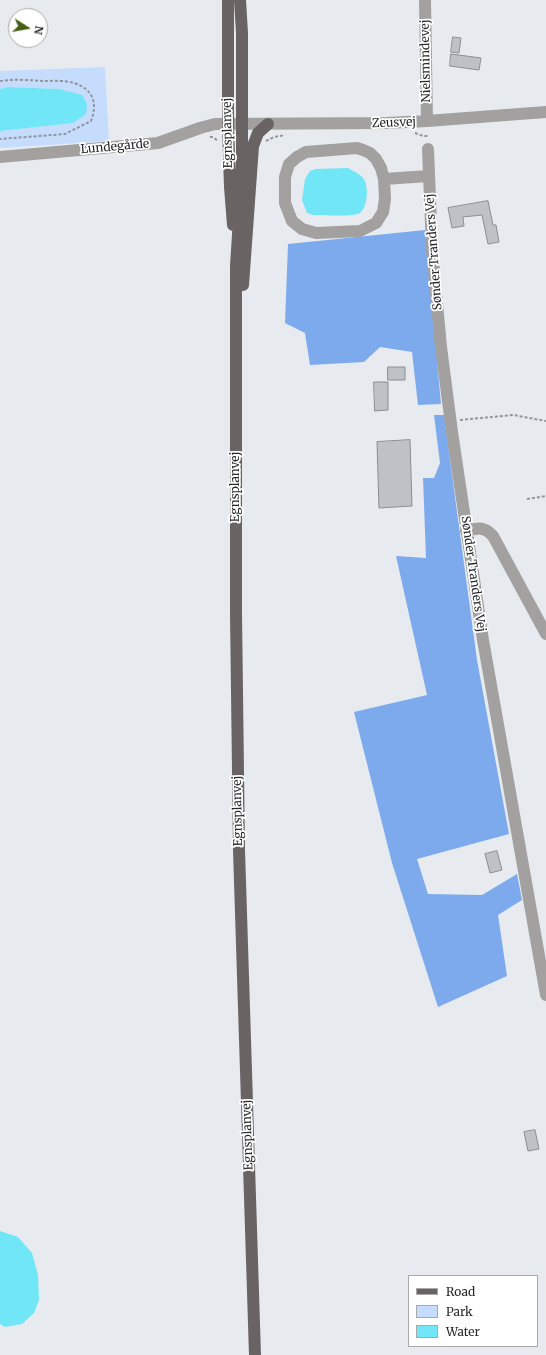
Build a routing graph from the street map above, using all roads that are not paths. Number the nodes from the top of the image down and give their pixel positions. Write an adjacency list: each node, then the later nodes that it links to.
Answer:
1 (228, 0): 6 (main road, Egnsplanvej)
2 (240, 0): 7 (main road, Egnsplanvej)
3 (425, 0): 5 (street, Nielsmindevej)
4 (546, 112): 5 (street, Zeusvej)
5 (428, 122): 8 (street, Zeusvej)
6 (228, 124): 7 (street, Zeusvej); 10 (street, Lundegårde); 13 (main road, Egnsplanvej)
7 (242, 124): 8 (street, Zeusvej); 13 (main road, Egnsplanvej)
8 (268, 124): 14 (main road)
9 (428, 149): 11 (street, Sønder Tranders Vej)
10 (0, 157)
11 (429, 176): 12 (street); 15 (street, Sønder Tranders Vej)
12 (384, 179): 12 (street)
13 (236, 266): 14 (main road, Egnsplanvej)
14 (236, 346): 18 (main road, Egnsplanvej)
15 (466, 531): 16 (street); 17 (street, Sønder Tranders Vej)
16 (546, 634)
17 (546, 995)
18 (255, 1355)

